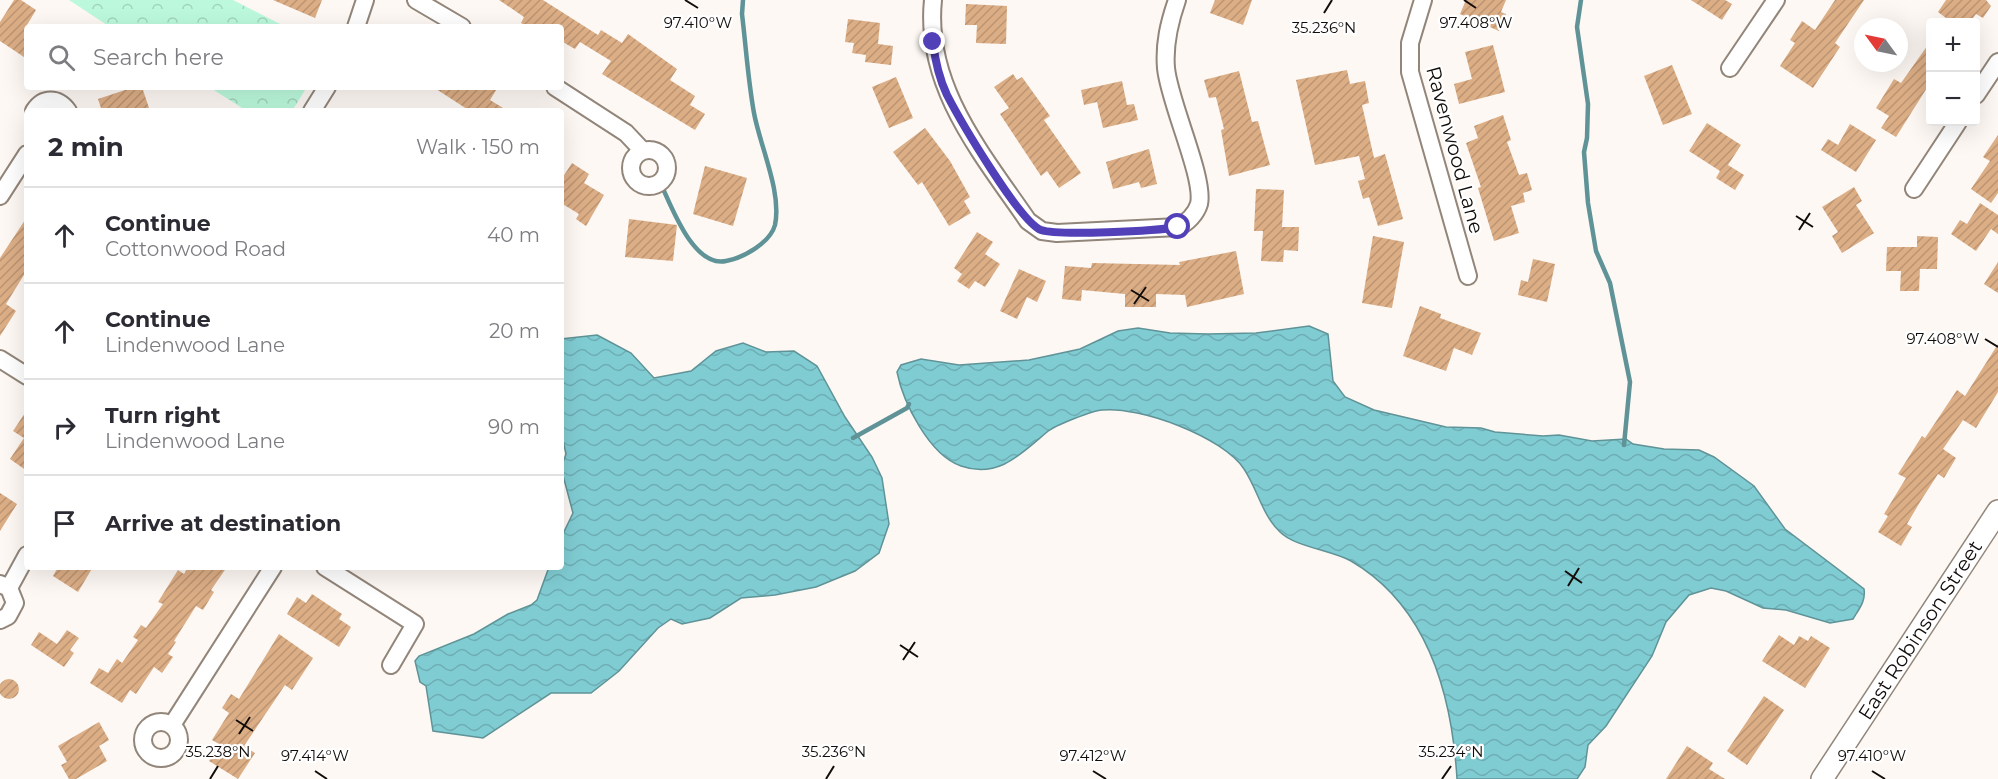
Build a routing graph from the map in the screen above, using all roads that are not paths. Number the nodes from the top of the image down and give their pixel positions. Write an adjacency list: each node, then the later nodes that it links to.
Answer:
1 (365, 0): 7 (street)
2 (416, 0): 8 (street)
3 (933, 0): 4 (street)
4 (1177, 0)
5 (1423, 0): 22 (street, Ravenwood Lane)
6 (1776, 0): 10 (street)
7 (357, 24)
8 (457, 24)
9 (1998, 62): 11 (street)
10 (1730, 68)
11 (1980, 89)
12 (325, 90): 16 (street)
13 (560, 90): 18 (street)
14 (36, 108): 15 (street)
15 (65, 108)
16 (314, 108)
17 (1955, 126): 20 (street)
18 (643, 151)
19 (24, 159): 21 (street)
20 (1914, 189)
21 (0, 196)
22 (1468, 276)
23 (0, 359): 24 (street)
24 (24, 374)
25 (1998, 511): 33 (street, East Robinson Street)
26 (24, 559): 29 (street)
27 (271, 570): 32 (street)
28 (331, 570): 31 (street)
29 (4, 586): 30 (street)
30 (0, 620)
31 (391, 664)
32 (172, 725)
33 (1822, 779)

